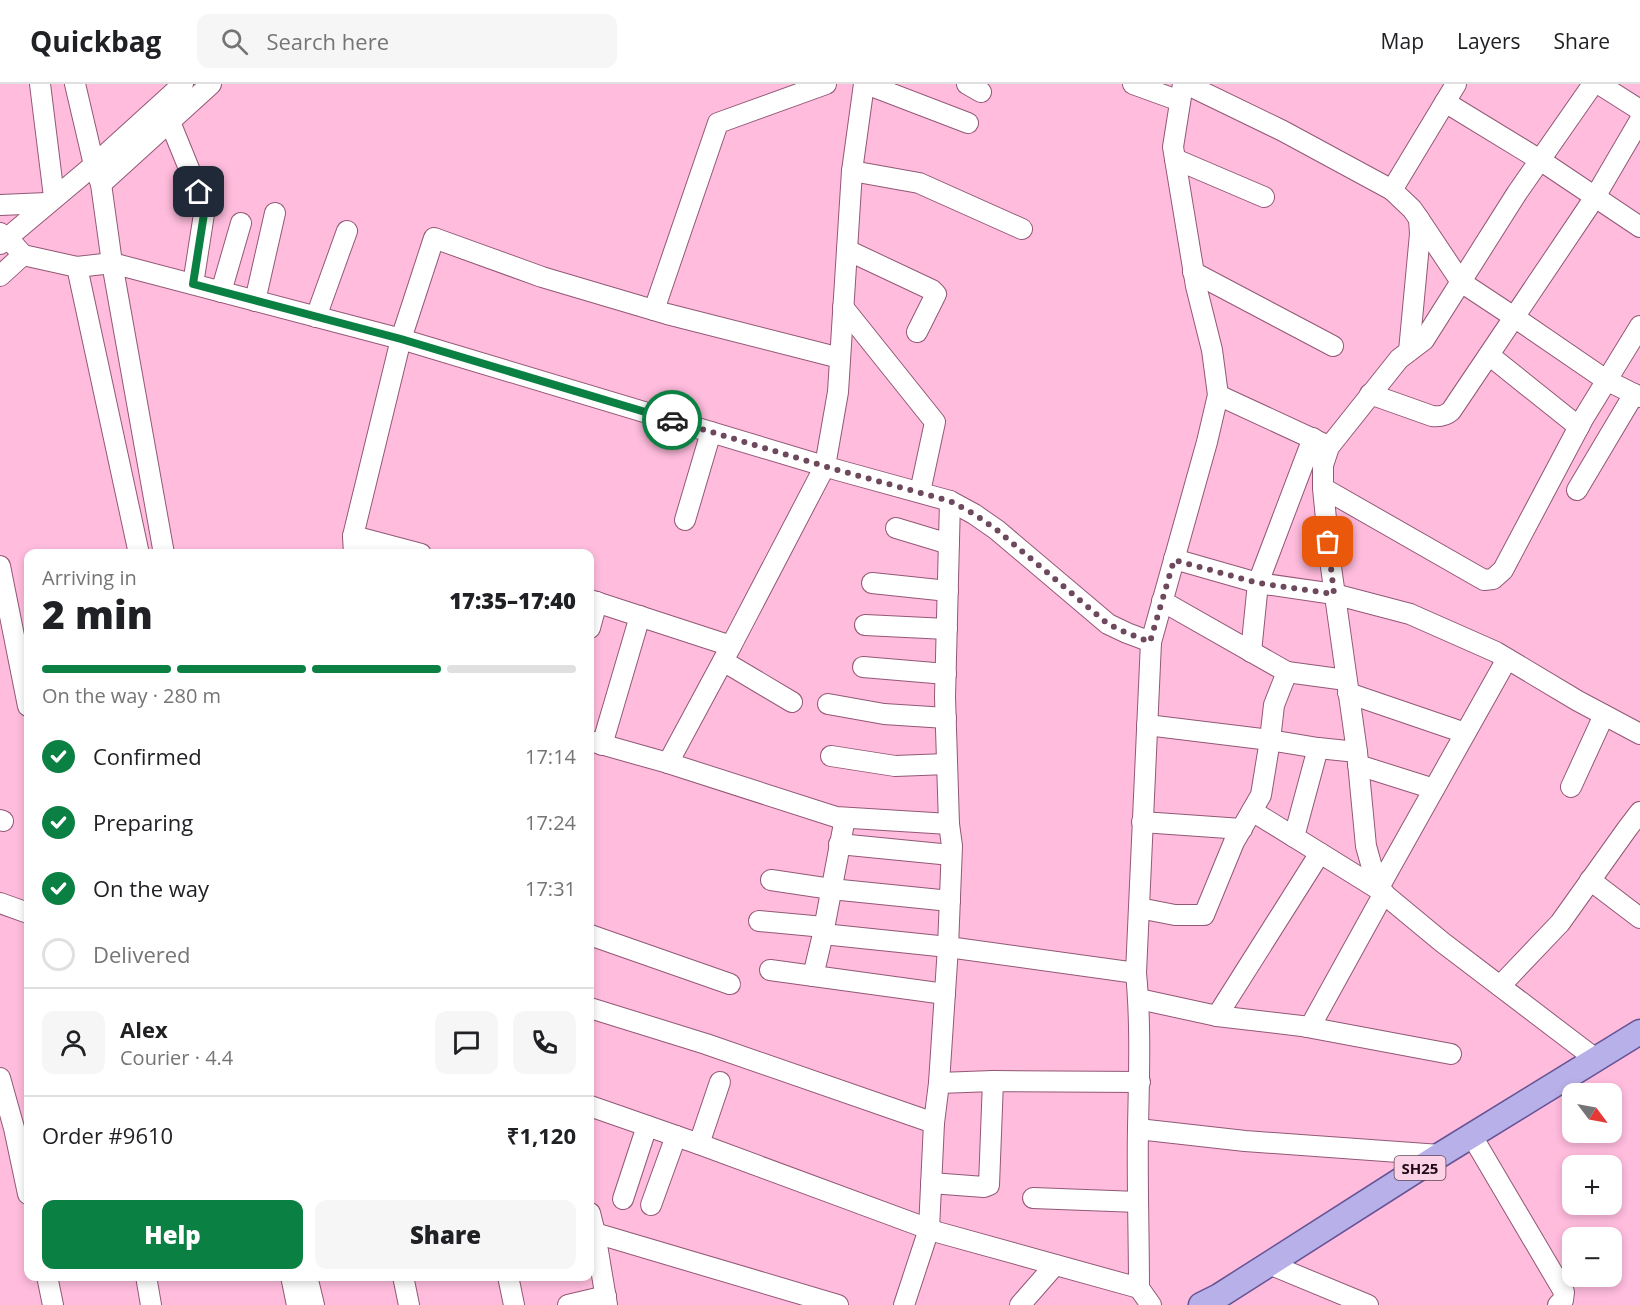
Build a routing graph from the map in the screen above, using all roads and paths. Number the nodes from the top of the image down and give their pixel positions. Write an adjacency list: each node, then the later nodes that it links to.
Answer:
1 (40, 84): 25 (street)
2 (75, 84): 19 (street)
3 (211, 84): 15 (street)
4 (826, 84): 45 (street)
5 (865, 84): 16 (street); 20 (street)
6 (1133, 84): 11 (street)
7 (1456, 84): 12 (street)
8 (1593, 84): 18 (street)
9 (1599, 84): 13 (street)
10 (176, 87): 19 (street)
11 (1183, 90): 17 (street); 22 (street)
12 (1445, 102): 18 (street); 22 (street)
13 (1640, 110)
14 (1640, 120): 24 (street)
15 (170, 122): 21 (street); 41 (street)
16 (968, 123)
17 (1175, 159): 23 (street); 38 (street)
18 (1540, 160): 24 (street); 40 (street)
19 (94, 165): 21 (street); 25 (street)
20 (852, 171): 31 (street); 34 (street)
21 (101, 184): 36 (street)
22 (1392, 190): 28 (street)
23 (1264, 197)
24 (1595, 197): 30 (street); 47 (street)
25 (50, 200): 26 (street); 33 (street)
26 (0, 205)
27 (275, 213): 43 (street)
28 (1419, 219): 40 (street); 52 (street)
29 (241, 223): 42 (street)
30 (1640, 227)
31 (1022, 229)
32 (347, 231): 46 (street)
33 (2, 238): 35 (street)
34 (847, 249): 44 (street); 49 (street)
35 (23, 255): 37 (street); 39 (street)
36 (112, 263): 37 (street); 41 (street); 72 (street)
37 (77, 267): 71 (street)
38 (1193, 272): 51 (street); 56 (street)
39 (0, 276)
40 (1461, 282): 47 (street); 52 (street)
41 (193, 284): 42 (street)
42 (221, 292): 43 (street)
43 (255, 301): 46 (street)
44 (843, 307): 54 (street); 65 (street)
45 (654, 310): 50 (street); 54 (street)
46 (316, 316): 50 (street)
47 (1515, 317): 53 (street); 55 (street)
48 (1640, 326): 55 (street)
49 (917, 332)
50 (401, 339): 60 (street); 70 (street)
51 (1333, 346)
52 (1409, 351): 57 (street)
53 (1489, 355): 57 (street); 59 (street)
54 (840, 358): 62 (street)
55 (1606, 380): 58 (street); 59 (street)
56 (1218, 394): 61 (street); 73 (street)
57 (1370, 394): 61 (street)
58 (1637, 396): 64 (street)
59 (1579, 427): 63 (street)
60 (711, 432): 62 (street); 67 (street)
61 (1321, 443): 63 (street); 76 (street)
62 (825, 466): 65 (street); 87 (street)
63 (1323, 488): 78 (street)
64 (1577, 490)
65 (920, 492): 66 (street)
66 (950, 501): 69 (street); 85 (street)
67 (685, 520)
68 (896, 528): 69 (street)
69 (949, 544): 77 (street)
70 (351, 548)
71 (138, 549)
72 (163, 549)
73 (1174, 560): 76 (street); 80 (street)
74 (0, 566): 82 (street)
75 (872, 583): 77 (street)
76 (1258, 583): 78 (street); 86 (street)
77 (948, 591): 84 (street)
78 (1334, 594): 88 (street); 93 (street)
79 (594, 601): 81 (street)
80 (1162, 601): 85 (street); 86 (street)
81 (640, 616): 87 (street); 102 (street)
82 (20, 621): 89 (street)
83 (865, 625): 84 (street)
84 (947, 629): 92 (street)
85 (1150, 642): 98 (street)
86 (1251, 652): 91 (street)
87 (727, 653): 94 (street); 106 (street)
88 (1507, 659): 96 (street); 99 (street)
89 (24, 664)
90 (863, 667): 92 (street)
91 (1287, 672): 93 (street); 101 (street)
92 (946, 674): 97 (street)
93 (1347, 686): 99 (street); 105 (street)
94 (792, 702)
95 (828, 704): 97 (street)
96 (1604, 715): 100 (street); 108 (street)
97 (946, 718): 107 (street)
98 (1147, 725): 101 (street); 113 (street)
99 (1465, 733): 109 (street)
100 (1640, 734)
101 (1270, 740): 103 (street); 110 (street)
102 (596, 743): 106 (street)
103 (1318, 748): 105 (street); 116 (street)
104 (831, 756): 107 (street)
105 (1358, 758): 109 (street); 123 (street)
106 (668, 763): 112 (street)
107 (947, 764): 114 (street)
108 (1571, 788)
109 (1434, 789): 123 (street)
110 (1251, 811): 115 (street); 116 (street)
111 (1640, 814): 121 (street)
112 (844, 818): 114 (street); 117 (street)
113 (1142, 822): 115 (street); 126 (street)
114 (949, 824): 119 (street)
115 (1242, 829): 126 (street)
116 (1294, 837): 118 (street)
117 (839, 844): 119 (street); 122 (street)
118 (1320, 852): 123 (street); 141 (street)
119 (951, 855): 124 (street)
120 (771, 879): 122 (street)
121 (1590, 880): 128 (street); 137 (street)
122 (831, 889): 124 (street); 130 (street)
123 (1381, 891): 137 (street); 142 (street)
124 (950, 901): 132 (street)
125 (0, 903): 127 (street)
126 (1139, 908): 134 (street)
127 (24, 912)
128 (1640, 918)
129 (759, 921): 130 (street)
130 (823, 931): 132 (street); 135 (street)
131 (594, 936): 136 (street)
132 (948, 947): 134 (street); 138 (street)
133 (770, 970): 135 (street)
134 (1136, 972): 139 (street)
135 (813, 976): 138 (street)
136 (730, 984)
137 (1500, 986): 145 (street)
138 (945, 994): 149 (street)
139 (1139, 999): 141 (street); 150 (street)
140 (594, 1009): 152 (street)
141 (1217, 1016): 142 (street)
142 (1307, 1027): 144 (street)
143 (1640, 1032): 145 (main road, SH25)
144 (1451, 1054)
145 (1597, 1060): 156 (main road, SH25)
146 (0, 1078): 159 (street)
147 (993, 1081): 149 (street); 150 (street); 160 (street)
148 (720, 1082): 157 (street)
149 (939, 1083): 152 (street)
150 (1140, 1083): 154 (street)
151 (594, 1107): 153 (street)
152 (934, 1123): 160 (street)
153 (647, 1126): 155 (street); 162 (street)
154 (1138, 1129): 158 (street); 163 (street)
155 (676, 1136): 157 (street); 164 (street)
156 (1472, 1136): 158 (main road, SH25); 191 (street)
157 (699, 1144): 166 (street)
158 (1440, 1155): 168 (main road, SH25)
159 (24, 1175)
160 (931, 1183): 166 (street)
161 (1033, 1198): 163 (street)
162 (622, 1199)
163 (1138, 1202): 176 (street)
164 (651, 1205)
165 (594, 1229): 167 (street)
166 (929, 1229): 169 (street); 186 (street)
167 (595, 1233): 177 (street); 185 (street)
168 (1269, 1264): 189 (main road, SH25); 190 (street)
169 (1055, 1265): 176 (street); 187 (street)
170 (53, 1281): 178 (street)
171 (147, 1281): 179 (street)
172 (292, 1281): 180 (street)
173 (309, 1281): 181 (street)
174 (404, 1281): 182 (street)
175 (509, 1281): 183 (street)
176 (1139, 1288): 188 (street)
177 (607, 1300): 184 (street)
178 (53, 1305)
179 (151, 1305)
180 (297, 1305)
181 (314, 1305)
182 (409, 1305)
183 (514, 1305)
184 (568, 1305)
185 (838, 1305)
186 (904, 1305)
187 (1020, 1305)
188 (1151, 1305)
189 (1201, 1305)
190 (1368, 1305)
191 (1558, 1305)

